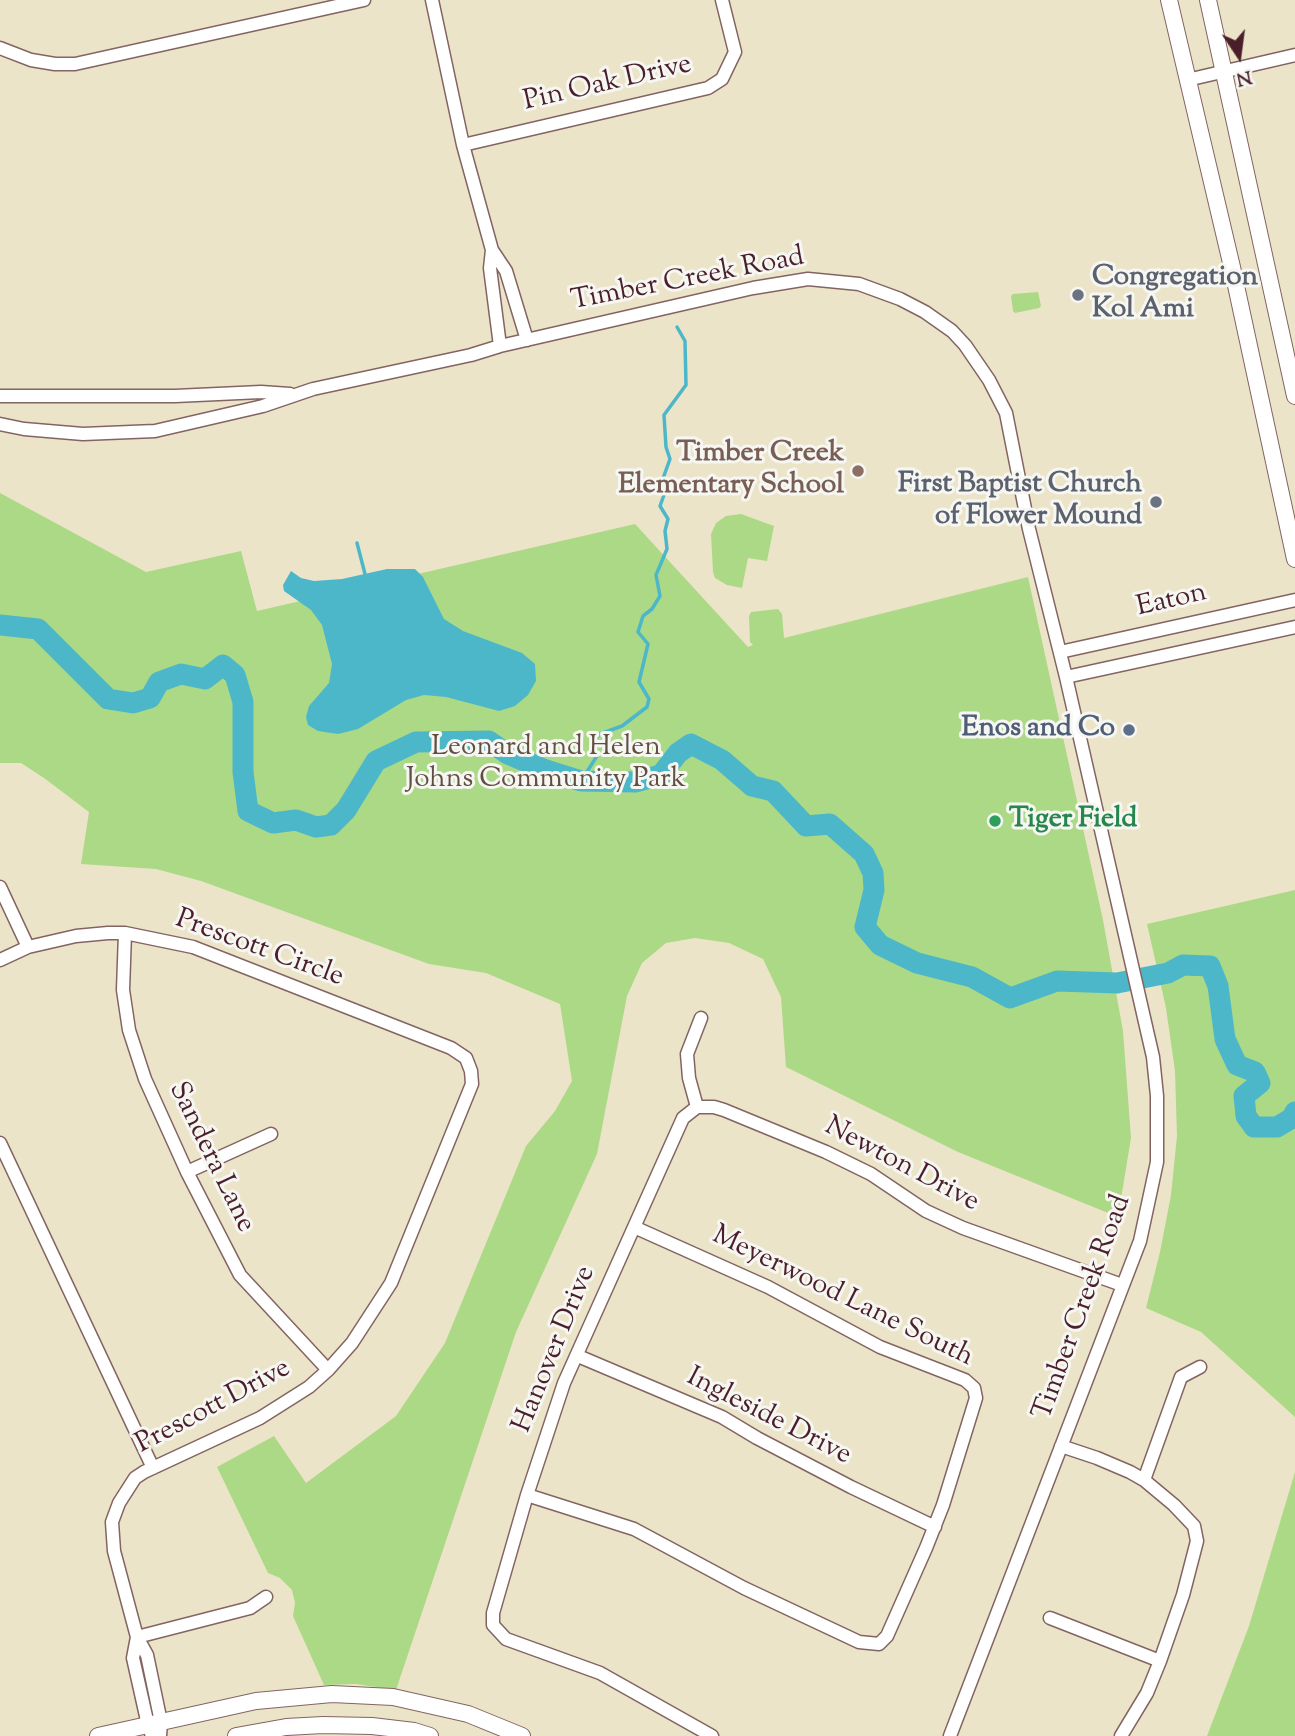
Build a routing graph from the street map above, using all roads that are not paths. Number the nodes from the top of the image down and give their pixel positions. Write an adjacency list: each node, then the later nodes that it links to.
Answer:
1 (363, 0): 6 (street)
2 (432, 0): 10 (street)
3 (722, 0): 10 (street, Pin Oak Drive)
4 (1169, 0): 9 (main road)
5 (1208, 0): 8 (main road)
6 (0, 48)
7 (1295, 55): 8 (street)
8 (1224, 71): 9 (street); 14 (main road)
9 (1186, 80): 19 (main road)
10 (463, 145): 11 (street)
11 (492, 250): 12 (street); 13 (street)
12 (527, 340): 13 (street, Timber Creek Road); 22 (street, Timber Creek Road)
13 (500, 346): 15 (street, Timber Creek Road)
14 (1293, 378): 17 (main road)
15 (297, 395): 16 (street, Timber Creek Road); 18 (street, Timber Creek Road)
16 (0, 396)
17 (1295, 396)
18 (0, 424)
19 (1295, 559)
20 (1295, 600): 22 (street, Eaton)
21 (1295, 627): 23 (street, Eaton)
22 (1060, 652): 23 (street, Timber Creek Road)
23 (1066, 677): 35 (street, Timber Creek Road)
24 (0, 887): 26 (street)
25 (125, 933): 26 (street, Prescott Circle); 29 (street, Prescott Circle); 33 (street, Sandera Lane)
26 (27, 947): 27 (street, Prescott Circle)
27 (0, 960)
28 (701, 1018): 30 (street)
29 (456, 1052): 38 (street, Prescott Drive)
30 (697, 1107): 34 (street, Hanover Drive); 35 (street, Newton Drive)
31 (271, 1134): 33 (street)
32 (0, 1143): 40 (street)
33 (187, 1172): 38 (street, Sandera Lane)
34 (634, 1227): 36 (street, Hanover Drive); 43 (street, Meyerwood Lane South)
35 (1122, 1285): 39 (street, Timber Creek Road)
36 (578, 1356): 42 (street, Hanover Drive); 43 (street, Ingleside Drive)
37 (1200, 1367): 41 (street)
38 (328, 1370): 40 (street, Prescott Drive)
39 (1061, 1446): 41 (street); 55 (street, Timber Creek Road)
40 (153, 1468): 46 (street, Prescott Drive)
41 (1144, 1480): 47 (street)
42 (527, 1495): 43 (street); 49 (street, Hanover Drive)
43 (934, 1527)
44 (266, 1597): 46 (street)
45 (1050, 1618): 47 (street)
46 (137, 1637): 48 (street, Prescott Drive)
47 (1160, 1661): 56 (street)
48 (155, 1730): 50 (main road); 53 (main road)
49 (693, 1732): 54 (street)
50 (98, 1736)
51 (236, 1736): 52 (main road)
52 (430, 1736)
53 (522, 1736)
54 (712, 1736)
55 (950, 1736)
56 (1121, 1736)

